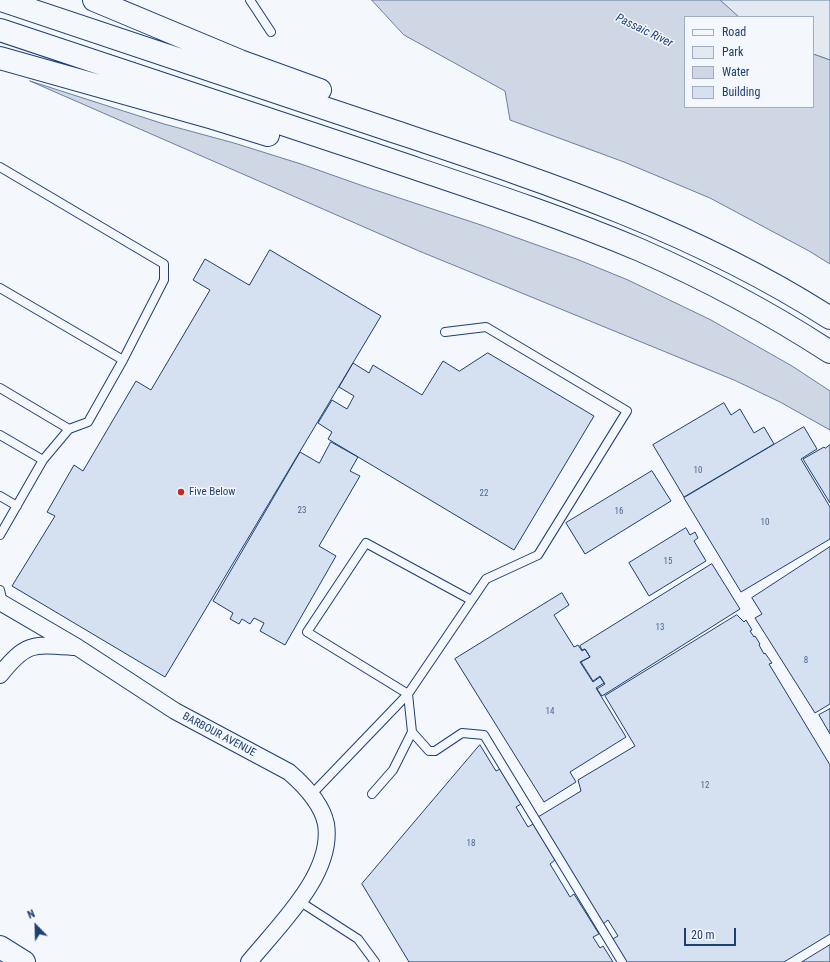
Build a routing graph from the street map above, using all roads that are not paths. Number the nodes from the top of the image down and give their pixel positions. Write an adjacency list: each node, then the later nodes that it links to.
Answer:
1 (1, 0): 8 (main road)
2 (94, 0): 8 (main road)
3 (250, 0): 5 (lane)
4 (0, 30): 9 (main road)
5 (271, 32)
6 (0, 58): 9 (main road)
7 (0, 167): 14 (lane)
8 (601, 203): 11 (main road)
9 (591, 230): 13 (main road)
10 (0, 288): 14 (lane)
11 (830, 318)
12 (445, 332): 23 (lane)
13 (830, 352)
14 (123, 360): 16 (lane)
15 (0, 388): 16 (lane)
16 (69, 429): 18 (lane)
17 (0, 435): 18 (lane)
18 (43, 460): 20 (lane)
19 (0, 496): 20 (lane)
20 (17, 506): 21 (lane)
21 (0, 535)
22 (1, 598): 24 (street, BARBOUR AVENUE)
23 (471, 600): 26 (lane); 26 (lane)
24 (76, 647): 25 (street); 28 (street, BARBOUR AVENUE)
25 (0, 675)
26 (408, 694): 27 (lane); 28 (lane)
27 (412, 732): 29 (lane); 35 (lane)
28 (311, 794): 30 (street, BARBOUR AVENUE)
29 (372, 794)
30 (299, 901): 33 (street, BARBOUR AVENUE); 34 (lane)
31 (0, 947): 32 (main road)
32 (24, 962)
33 (249, 962)
34 (375, 962)
35 (622, 962)

